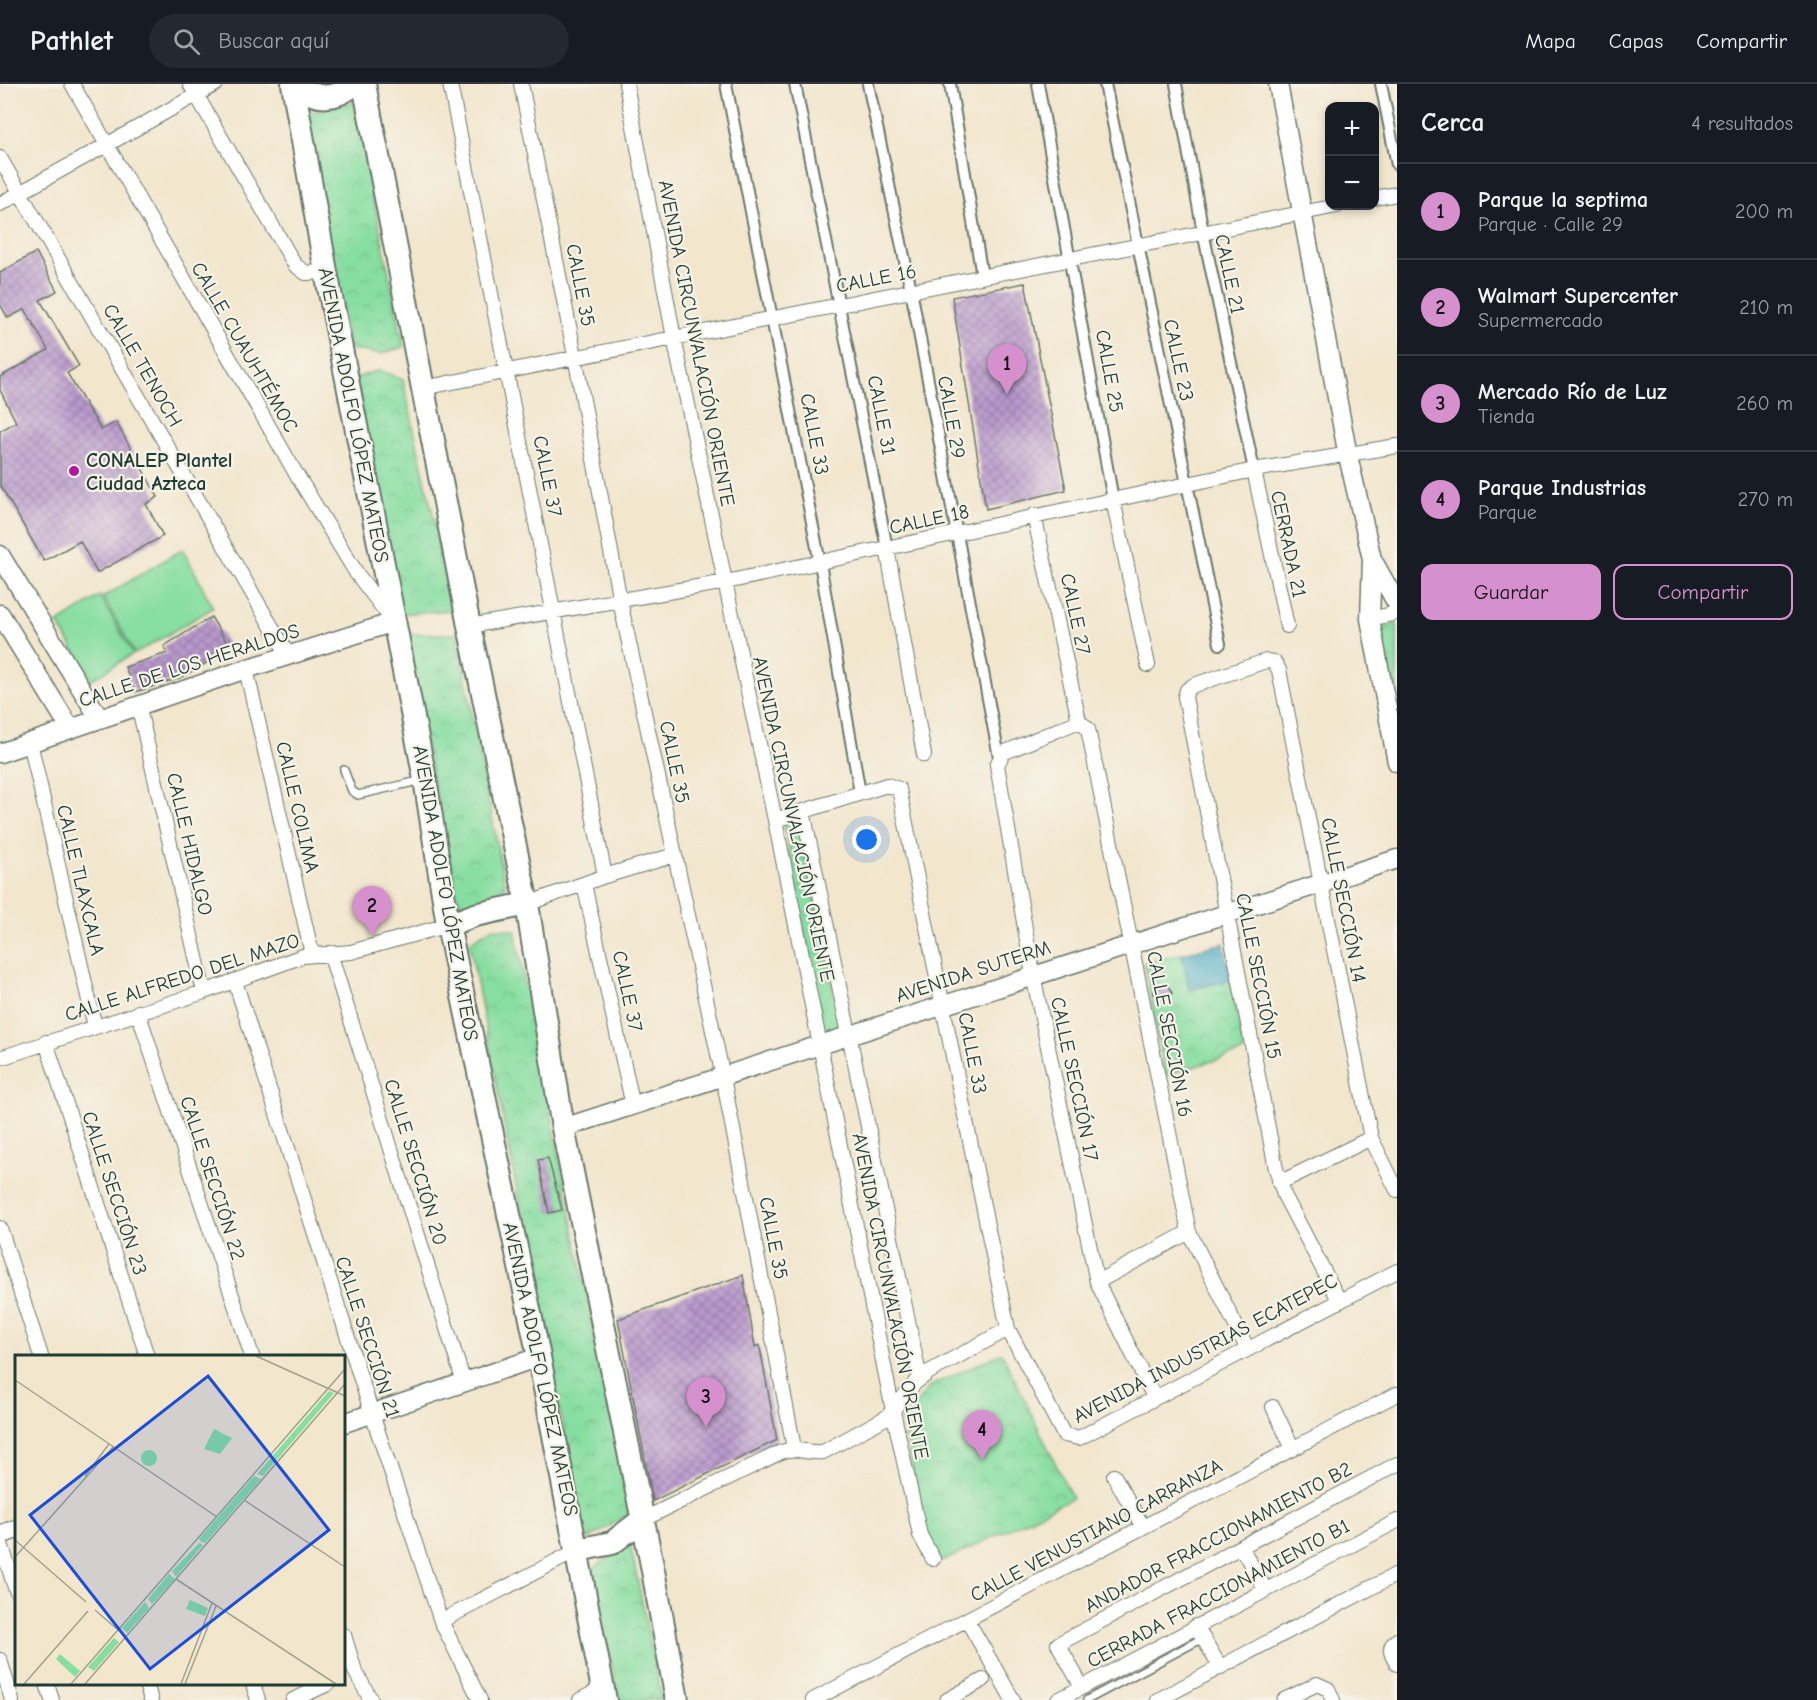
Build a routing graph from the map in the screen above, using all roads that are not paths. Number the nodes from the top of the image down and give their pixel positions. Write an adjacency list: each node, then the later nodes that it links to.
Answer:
1 (72, 84): 20 (street, CALLE CUAUHTÉMOC)
2 (216, 84): 19 (street)
3 (293, 84): 32 (main road, AVENIDA ADOLFO LÓPEZ MATEOS)
4 (298, 84): 5 (main road)
5 (354, 84)
6 (364, 84): 40 (main road)
7 (450, 84): 39 (street, CALLE 37)
8 (521, 84): 38 (street, CALLE 35)
9 (626, 84): 37 (street, AVENIDA CIRCUNVALACIÓN ORIENTE)
10 (726, 84): 36 (street, CALLE 33)
11 (795, 84): 35 (street, CALLE 31)
12 (868, 84): 34 (street, CALLE 29)
13 (950, 84): 33 (street)
14 (1038, 84): 31 (street, CALLE 25)
15 (1105, 84): 30 (street, CALLE 23)
16 (1176, 84): 29 (street, CALLE 21)
17 (1278, 84): 28 (street)
18 (1382, 84): 22 (street)
19 (193, 90): 20 (street); 32 (street)
20 (106, 144): 23 (street); 59 (street, CALLE CUAUHTÉMOC)
21 (0, 158): 23 (street, CALLE TENOCH)
22 (1397, 165)
23 (20, 193): 26 (street); 63 (street, CALLE TENOCH)
24 (1397, 194): 25 (street)
25 (1379, 197)
26 (0, 204)
27 (1325, 208): 28 (street, CALLE 16)
28 (1301, 212): 29 (street, CALLE 16); 42 (street)
29 (1203, 232): 30 (street, CALLE 16); 43 (street, CALLE 21)
30 (1137, 245): 31 (street, CALLE 16); 44 (street, CALLE 23)
31 (1071, 258): 33 (street, CALLE 16); 45 (street, CALLE 25)
32 (326, 272): 59 (main road, AVENIDA ADOLFO LÓPEZ MATEOS)
33 (982, 276): 34 (street, CALLE 16)
34 (911, 290): 35 (street, CALLE 16); 47 (street, CALLE 29)
35 (841, 305): 36 (street, CALLE 16); 48 (street, CALLE 31)
36 (774, 318): 37 (street, CALLE 16); 51 (street, CALLE 33)
37 (674, 338): 38 (street, CALLE 16); 52 (street, AVENIDA CIRCUNVALACIÓN ORIENTE)
38 (575, 356): 39 (street, CALLE 16); 53 (street, CALLE 35)
39 (508, 370): 40 (street, CALLE 16); 55 (street, CALLE 37)
40 (423, 388): 60 (main road)
41 (1397, 446): 42 (street, CALLE 18)
42 (1348, 456): 43 (street, CALLE 18); 50 (street)
43 (1254, 470): 44 (street, CALLE 18); 61 (street, CERRADA 21)
44 (1186, 484): 45 (street, CALLE 18); 62 (street, CALLE 23)
45 (1113, 500): 46 (street, CALLE 18); 64 (street, CALLE 25)
46 (1034, 515): 47 (street, CALLE 18); 69 (street, CALLE 27)
47 (956, 534): 48 (street, CALLE 18); 74 (street, CALLE 29)
48 (887, 548): 51 (street, CALLE 18); 73 (street, CALLE 31)
49 (0, 555): 68 (street)
50 (1372, 559): 54 (street); 58 (street)
51 (820, 563): 52 (street, CALLE 18); 78 (street, CALLE 33)
52 (726, 582): 53 (street, CALLE 18); 80 (street, AVENIDA CIRCUNVALACIÓN ORIENTE)
53 (620, 601): 55 (street, CALLE 18); 81 (street, CALLE 35)
54 (1397, 604)
55 (555, 611): 60 (street, CALLE 18); 83 (street, CALLE 37)
56 (1397, 613): 58 (street)
57 (0, 614): 70 (street)
58 (1370, 619): 75 (street)
59 (394, 622): 63 (street, CALLE DE LOS HERALDOS); 77 (main road, AVENIDA ADOLFO LÓPEZ MATEOS)
60 (469, 626): 86 (main road)
61 (1287, 626)
62 (1220, 644)
63 (288, 655): 65 (street, CALLE DE LOS HERALDOS)
64 (1148, 665)
65 (246, 669): 67 (street, CALLE DE LOS HERALDOS); 91 (street, CALLE COLIMA)
66 (1227, 675): 85 (street, CALLE SECCIÓN 14); 87 (street, CALLE SECCIÓN 15)
67 (138, 704): 68 (street, CALLE DE LOS HERALDOS); 94 (street, CALLE HIDALGO)
68 (99, 718): 70 (street, CALLE DE LOS HERALDOS)
69 (1079, 721): 74 (street); 89 (street, CALLE SECCIÓN 16)
70 (70, 728): 71 (street, CALLE DE LOS HERALDOS)
71 (30, 742): 72 (street, CALLE DE LOS HERALDOS); 97 (street, CALLE TLAXCALA)
72 (0, 753)
73 (924, 755)
74 (999, 757): 92 (street, CALLE SECCIÓN 17)
75 (1397, 762)
76 (344, 770): 77 (lane)
77 (425, 779): 88 (main road, AVENIDA ADOLFO LÓPEZ MATEOS)
78 (860, 793): 79 (street); 95 (street, CALLE 33)
79 (803, 811): 80 (street); 98 (street, AVENIDA CIRCUNVALACIÓN ORIENTE)
80 (775, 820): 100 (street, AVENIDA CIRCUNVALACIÓN ORIENTE)
81 (675, 855): 83 (street); 102 (street, CALLE 35)
82 (1397, 859): 85 (street, AVENIDA SUTERM)
83 (605, 876): 84 (street)
84 (584, 884): 86 (street); 103 (street, CALLE 37)
85 (1321, 884): 87 (street, AVENIDA SUTERM); 105 (street, CALLE SECCIÓN 14)
86 (527, 904): 88 (main road); 104 (main road)
87 (1228, 912): 89 (street, AVENIDA SUTERM); 106 (street, CALLE SECCIÓN 15)
88 (448, 925): 90 (street, CALLE ALFREDO DEL MAZO); 118 (main road, AVENIDA ADOLFO LÓPEZ MATEOS)
89 (1131, 943): 92 (street, AVENIDA SUTERM); 109 (street, CALLE SECCIÓN 16)
90 (330, 953): 91 (street, CALLE ALFREDO DEL MAZO); 120 (street, CALLE SECCIÓN 20)
91 (312, 954): 93 (street, CALLE ALFREDO DEL MAZO)
92 (1034, 975): 95 (street, AVENIDA SUTERM); 111 (street, CALLE SECCIÓN 17)
93 (235, 981): 94 (street, CALLE ALFREDO DEL MAZO); 125 (street, CALLE SECCIÓN 21)
94 (204, 992): 96 (street, CALLE ALFREDO DEL MAZO)
95 (944, 1004): 98 (street, AVENIDA SUTERM); 113 (street, CALLE 33)
96 (138, 1012): 97 (street, CALLE ALFREDO DEL MAZO); 117 (street, CALLE SECCIÓN 22)
97 (95, 1027): 99 (street, CALLE ALFREDO DEL MAZO)
98 (848, 1036): 100 (street, AVENIDA SUTERM); 119 (street, AVENIDA CIRCUNVALACIÓN ORIENTE)
99 (46, 1042): 101 (street, CALLE ALFREDO DEL MAZO); 116 (street, CALLE SECCIÓN 23)
100 (820, 1045): 102 (street, AVENIDA SUTERM); 124 (street, AVENIDA CIRCUNVALACIÓN ORIENTE)
101 (0, 1058)
102 (723, 1077): 103 (street, AVENIDA SUTERM); 127 (street, CALLE 35)
103 (633, 1106): 104 (street, AVENIDA SUTERM)
104 (563, 1128): 131 (main road)
105 (1371, 1138): 106 (street); 107 (street, CALLE SECCIÓN 14)
106 (1279, 1183): 112 (street, CALLE SECCIÓN 15)
107 (1397, 1190)
108 (0, 1228): 115 (street)
109 (1189, 1232): 111 (street); 114 (street, CALLE SECCIÓN 16)
110 (1397, 1271): 112 (street, AVENIDA INDUSTRIAS ECATEPEC)
111 (1097, 1282): 122 (street, CALLE SECCIÓN 17)
112 (1339, 1300): 114 (street, AVENIDA INDUSTRIAS ECATEPEC)
113 (1008, 1329): 119 (street); 122 (street, AVENIDA INDUSTRIAS ECATEPEC)
114 (1247, 1348): 122 (street, AVENIDA INDUSTRIAS ECATEPEC)
115 (41, 1355)
116 (147, 1355)
117 (252, 1355)
118 (539, 1357): 120 (street); 138 (main road, AVENIDA ADOLFO LÓPEZ MATEOS)
119 (920, 1379): 124 (street)
120 (464, 1383): 125 (street)
121 (1397, 1394): 128 (street, CALLE VENUSTIANO CARRANZA)
122 (1154, 1397)
123 (1273, 1407): 128 (street)
124 (893, 1411): 127 (street); 139 (street, AVENIDA CIRCUNVALACIÓN ORIENTE)
125 (372, 1414): 126 (street); 144 (street, CALLE SECCIÓN 21)
126 (345, 1423)
127 (794, 1448): 131 (street)
128 (1293, 1449): 133 (street, CALLE VENUSTIANO CARRANZA)
129 (1397, 1464): 137 (street, ANDADOR FRACCIONAMIENTO B2)
130 (1114, 1476): 133 (street)
131 (642, 1520): 138 (main road); 167 (main road)
132 (1397, 1521): 142 (street, CERRADA FRACCIONAMIENTO B1)
133 (1143, 1527): 143 (street, CALLE VENUSTIANO CARRANZA)
134 (15, 1529): 135 (street)
135 (0, 1535)
136 (0, 1541): 141 (street)
137 (1241, 1547): 142 (street); 157 (street, ANDADOR FRACCIONAMIENTO B2)
138 (578, 1550): 144 (street); 158 (main road, AVENIDA ADOLFO LÓPEZ MATEOS)
139 (933, 1559)
140 (1397, 1574): 150 (street)
141 (15, 1587)
142 (1265, 1589): 145 (street, CERRADA FRACCIONAMIENTO B1)
143 (967, 1620): 168 (street, CALLE VENUSTIANO CARRANZA); 170 (street)
144 (441, 1621): 165 (street, CALLE SECCIÓN 21)
145 (1199, 1632): 150 (street); 157 (street, CERRADA FRACCIONAMIENTO B1)
146 (1397, 1640): 149 (street)
147 (345, 1643): 151 (street)
148 (0, 1660): 159 (street)
149 (1397, 1664)
150 (1220, 1667): 172 (street)
151 (349, 1674): 164 (street)
152 (983, 1680): 169 (street)
153 (48, 1685): 160 (street)
154 (147, 1685): 161 (street)
155 (254, 1685): 162 (street)
156 (324, 1685): 163 (street)
157 (1085, 1693): 171 (street, CERRADA FRACCIONAMIENTO B1)
158 (604, 1694): 166 (street)
159 (12, 1700)
160 (52, 1700)
161 (151, 1700)
162 (258, 1700)
163 (293, 1700)
164 (371, 1700)
165 (480, 1700)
166 (580, 1700)
167 (677, 1700)
168 (813, 1700)
169 (946, 1700)
170 (1012, 1700)
171 (1058, 1700)
172 (1158, 1700)
173 (1284, 1700): 174 (street)
174 (1333, 1700)

